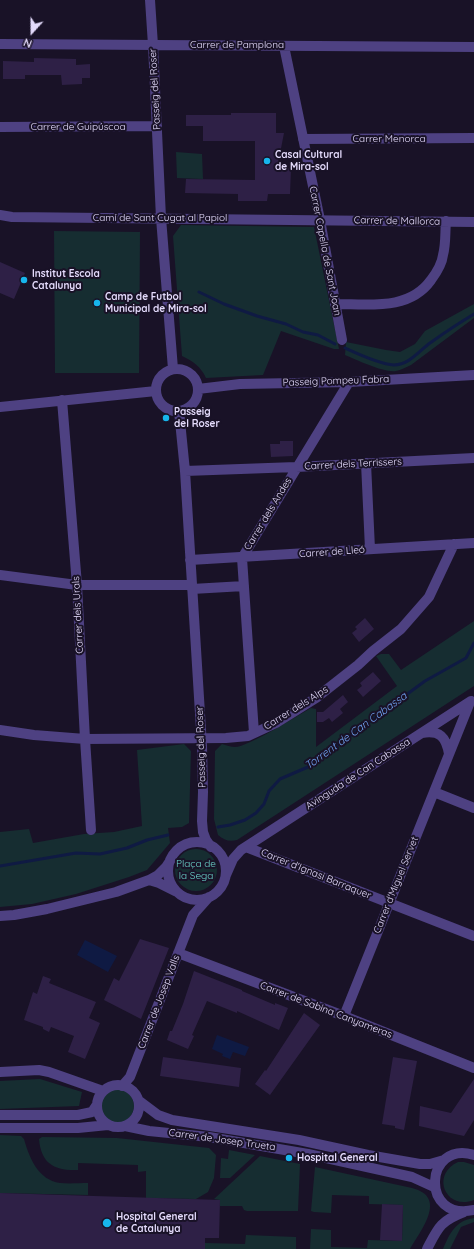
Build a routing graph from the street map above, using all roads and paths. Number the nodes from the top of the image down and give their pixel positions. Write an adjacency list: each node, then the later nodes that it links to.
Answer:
1 (150, 0): 3 (street, Passeig del Roser)
2 (0, 44): 3 (street, Carrer de Pamplona)
3 (153, 45): 4 (street, Carrer de Pamplona); 6 (street, Passeig del Roser)
4 (284, 46): 5 (street, Carrer de Pamplona); 9 (street, Carrer Capella de Sant Joan)
5 (474, 46)
6 (157, 126): 7 (street, Carrer de Guipúscoa); 11 (street, Passeig del Roser)
7 (0, 128)
8 (474, 138): 9 (street, Carrer Menorca)
9 (303, 139): 12 (street, Carrer Capella de Sant Joan)
10 (0, 215): 11 (street, Camí de Sant Cugat al Papiol)
11 (161, 218): 12 (street, Camí de Sant Cugat al Papiol); 17 (street, Passeig del Roser)
12 (320, 220): 13 (street, Carrer de Mallorca); 15 (street, Carrer Capella de Sant Joan)
13 (446, 221): 14 (street, Carrer de Mallorca); 15 (street)
14 (474, 222)
15 (335, 304): 16 (street, Carrer Capella de Sant Joan)
16 (342, 340)
17 (173, 369): 20 (street); 21 (street)
18 (474, 376): 19 (street, Passeig Pompeu Fabra)
19 (349, 382): 20 (street, Passeig Pompeu Fabra); 27 (street, Carrer dels Andes)
20 (198, 389): 24 (street)
21 (156, 391): 22 (street); 24 (street)
22 (62, 400): 23 (street); 35 (street, Carrer dels Urals)
23 (0, 407)
24 (179, 411): 28 (street, Passeig del Roser)
25 (474, 458): 26 (street, Carrer dels Terrissers)
26 (366, 464): 27 (street, Carrer dels Terrissers); 31 (street)
27 (296, 467): 28 (street, Carrer dels Terrissers); 32 (street, Carrer dels Andes)
28 (185, 471): 33 (street, Passeig del Roser)
29 (474, 543): 30 (street, Carrer de Lleó)
30 (454, 544): 31 (street, Carrer de Lleó); 40 (street, Carrer dels Alps)
31 (370, 550): 32 (street, Carrer de Lleó)
32 (242, 558): 33 (street, Carrer de Lleó); 36 (street, Carrer dels Andes)
33 (190, 560): 37 (street, Passeig del Roser)
34 (0, 576): 35 (street)
35 (77, 585): 37 (street); 43 (street, Carrer dels Urals)
36 (244, 586): 37 (street); 40 (street, Carrer dels Andes)
37 (192, 587): 42 (street, Passeig del Roser)
38 (472, 700): 41 (street, Avinguda de Can Cabassa); 44 (street, Carrer d'Miguel Servet)
39 (0, 730): 43 (street, Carrer dels Alps)
40 (254, 733): 42 (street, Carrer dels Alps)
41 (422, 733): 44 (street); 51 (street, Avinguda de Can Cabassa)
42 (201, 737): 43 (street, Carrer dels Alps); 47 (street, Passeig del Roser)
43 (85, 739): 48 (street, Carrer dels Urals)
44 (449, 754): 45 (street, Carrer d'Miguel Servet)
45 (434, 792): 46 (street); 58 (street, Carrer d'Miguel Servet)
46 (474, 808)
47 (202, 821): 49 (street, Passeig del Roser); 50 (street, Passeig del Roser)
48 (91, 830)
49 (190, 844): 50 (street); 52 (street)
50 (214, 848): 51 (street); 53 (street)
51 (244, 848): 53 (street, Avinguda de Can Cabassa); 58 (street, Carrer d'Ignasi Barraquer)
52 (172, 858): 54 (street); 55 (street)
53 (226, 875): 56 (street)
54 (149, 880): 55 (street); 60 (street)
55 (178, 892): 57 (street)
56 (209, 897): 57 (street); 59 (street, Carrer de Josep Valls)
57 (187, 898): 59 (street)
58 (389, 903): 61 (street, Carrer d'Ignasi Barraquer); 63 (street, Carrer d'Miguel Servet)
59 (193, 915): 62 (street, Carrer de Josep Valls)
60 (0, 916)
61 (474, 936)
62 (178, 953): 63 (street, Carrer de Sabina Canyameras); 66 (street, Carrer de Josep Valls)
63 (344, 1016): 64 (street, Carrer de Sabina Canyameras)
64 (474, 1068)
65 (0, 1072): 67 (street)
66 (122, 1086): 67 (street); 68 (street)
67 (103, 1090): 69 (street)
68 (138, 1100): 72 (street); 75 (street, Carrer de Josep Trueta)
69 (96, 1106): 70 (street); 71 (street)
70 (0, 1115)
71 (108, 1125): 72 (street); 73 (street)
72 (125, 1126): 76 (street, Carrer de Josep Trueta)
73 (0, 1128)
74 (472, 1153): 75 (street, Carrer de Josep Trueta)
75 (444, 1160): 76 (street)
76 (434, 1187): 77 (street)
77 (439, 1199): 78 (street); 79 (street)
78 (470, 1210): 79 (street)
79 (440, 1226): 80 (street)
80 (427, 1249)

